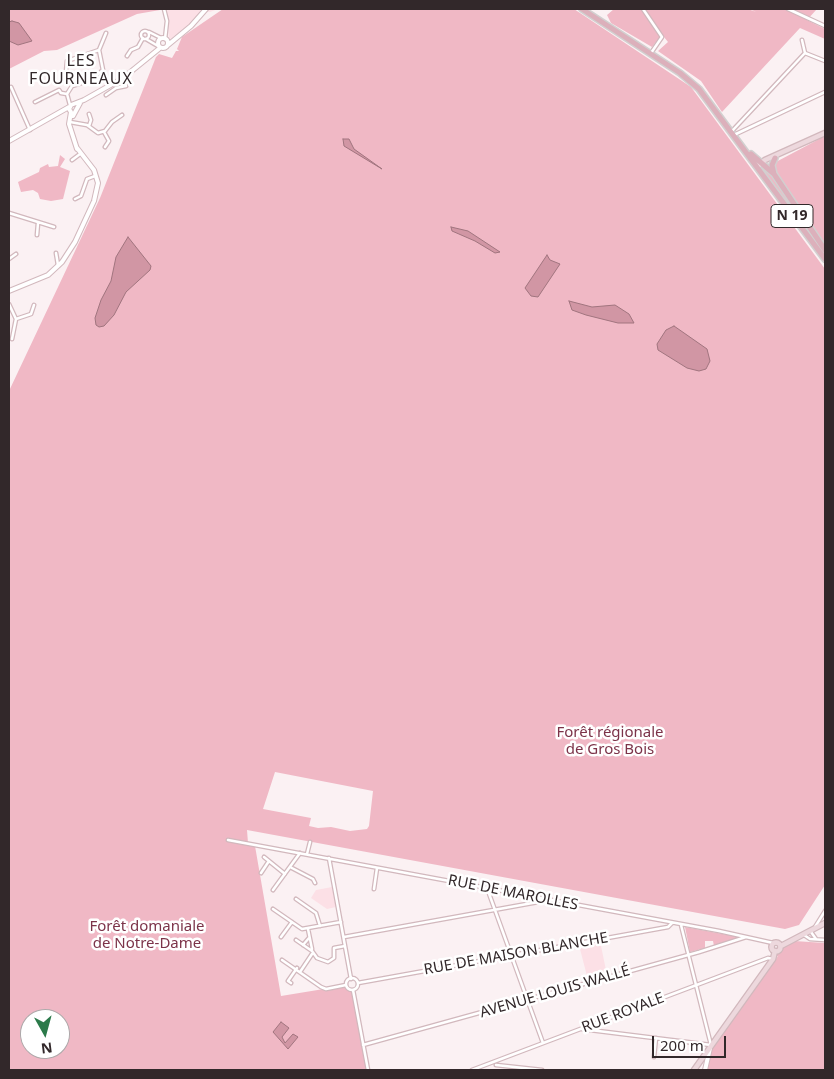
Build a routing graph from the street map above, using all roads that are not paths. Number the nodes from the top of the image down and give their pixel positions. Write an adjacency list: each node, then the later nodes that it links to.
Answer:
1 (164, 9): 12 (street)
2 (206, 9): 12 (street)
3 (582, 9): 15 (main road, N 19)
4 (587, 9): 15 (main road, N 19)
5 (643, 9): 15 (street)
6 (788, 9): 7 (street)
7 (825, 26)
8 (146, 31): 10 (street); 10 (street); 12 (street)
9 (106, 33): 14 (street)
10 (144, 38): 13 (street); 17 (street)
11 (802, 40): 16 (street)
12 (165, 41): 13 (street); 13 (street)
13 (159, 47): 19 (street)
14 (99, 50): 20 (street); 20 (street)
15 (651, 52): 33 (main road, N 19); 40 (main road, N 19)
16 (805, 53): 18 (street); 33 (street)
17 (127, 56)
18 (825, 61)
19 (123, 78): 24 (street); 26 (street)
20 (72, 86): 23 (street)
21 (11, 87): 31 (street)
22 (825, 92): 33 (street)
23 (67, 94): 25 (street); 26 (street)
24 (106, 94)
25 (35, 102)
26 (71, 108): 29 (street); 31 (street)
27 (89, 114): 30 (street)
28 (122, 115): 32 (street)
29 (70, 122): 30 (street); 37 (street)
30 (89, 126): 32 (street)
31 (30, 130): 35 (street)
32 (104, 132): 36 (street)
33 (734, 132): 40 (main road, N 19)
34 (825, 134): 38 (main road)
35 (9, 141)
36 (105, 147)
37 (81, 153): 39 (street); 42 (street)
38 (774, 157): 40 (main road); 41 (main road)
39 (72, 160)
40 (761, 165): 41 (main road, N 19); 54 (main road, N 19)
41 (774, 174): 50 (main road, N 19)
42 (96, 175): 43 (street); 49 (street)
43 (75, 199)
44 (9, 213): 45 (street)
45 (38, 223): 46 (street); 48 (street)
46 (54, 227)
47 (72, 233): 49 (street)
48 (37, 235)
49 (78, 236): 55 (street)
50 (825, 250)
51 (56, 253): 55 (street)
52 (16, 254): 53 (street)
53 (9, 259)
54 (825, 259)
55 (59, 266): 56 (street)
56 (9, 291)
57 (9, 304): 59 (street)
58 (34, 305): 59 (street)
59 (16, 319): 60 (street)
60 (12, 340)
61 (228, 840): 63 (street, RUE DE MAROLLES)
62 (310, 842): 64 (street)
63 (300, 853): 64 (street, RUE DE MAROLLES); 68 (street)
64 (307, 854): 66 (street, RUE DE MAROLLES)
65 (264, 857): 67 (street)
66 (329, 858): 69 (street, RUE DE MAROLLES); 82 (street)
67 (269, 861): 70 (street); 71 (street)
68 (290, 867): 71 (street); 72 (street)
69 (377, 868): 73 (street, RUE DE MAROLLES); 74 (street)
70 (261, 873)
71 (285, 874): 75 (street)
72 (315, 883)
73 (487, 888): 76 (street, RUE DE MAROLLES); 79 (street)
74 (374, 889)
75 (273, 890)
76 (542, 898): 79 (street); 83 (street, RUE DE MAROLLES)
77 (296, 899): 86 (street)
78 (273, 909): 81 (street)
79 (494, 910): 93 (street); 103 (street)
80 (825, 912): 88 (street)
81 (292, 922): 87 (street); 90 (street)
82 (341, 922): 86 (street); 93 (street)
83 (672, 923): 85 (street, RUE DE MAROLLES); 103 (street, RUE DE MAISON BLANCHE)
84 (825, 923): 88 (main road)
85 (681, 925): 91 (street, RUE DE MAROLLES); 104 (street)
86 (320, 926): 87 (street)
87 (308, 929): 92 (street)
88 (813, 931): 89 (main road); 94 (street)
89 (804, 935): 94 (street); 98 (main road)
90 (281, 937)
91 (746, 937): 97 (street, RUE DE MAROLLES); 104 (street, AVENUE LOUIS WALLÉ)
92 (309, 938): 99 (street); 102 (street)
93 (344, 938): 100 (street)
94 (816, 939): 96 (street)
95 (296, 940): 99 (street)
96 (825, 940)
97 (773, 943): 98 (main road); 101 (main road)
98 (781, 944): 101 (main road)
99 (303, 945): 102 (street)
100 (345, 946): 102 (street); 109 (street)
101 (775, 951): 105 (main road)
102 (312, 952): 108 (street)
103 (511, 955): 111 (street, RUE DE MAISON BLANCHE); 115 (street)
104 (688, 955): 113 (street); 115 (street, AVENUE LOUIS WALLÉ)
105 (773, 959): 113 (street, RUE ROYALE); 120 (main road)
106 (282, 960): 107 (street)
107 (297, 968): 108 (street); 110 (street)
108 (300, 972): 112 (street)
109 (351, 978): 111 (street); 112 (street)
110 (291, 983)
111 (358, 983): 114 (street)
112 (346, 985): 114 (street)
113 (695, 986): 116 (street, RUE ROYALE); 120 (street)
114 (353, 990): 119 (street)
115 (527, 1000): 118 (street); 119 (street, AVENUE LOUIS WALLÉ)
116 (581, 1029): 117 (street); 118 (street, RUE ROYALE)
117 (656, 1038): 120 (street); 121 (street)
118 (543, 1043): 123 (street, RUE ROYALE)
119 (363, 1045): 124 (street)
120 (711, 1045): 122 (main road)
121 (654, 1057)
122 (704, 1062): 128 (main road)
123 (496, 1064): 125 (street, RUE ROYALE); 126 (street); 127 (street)
124 (368, 1070)
125 (473, 1070)
126 (500, 1070)
127 (542, 1070)
128 (694, 1070)

